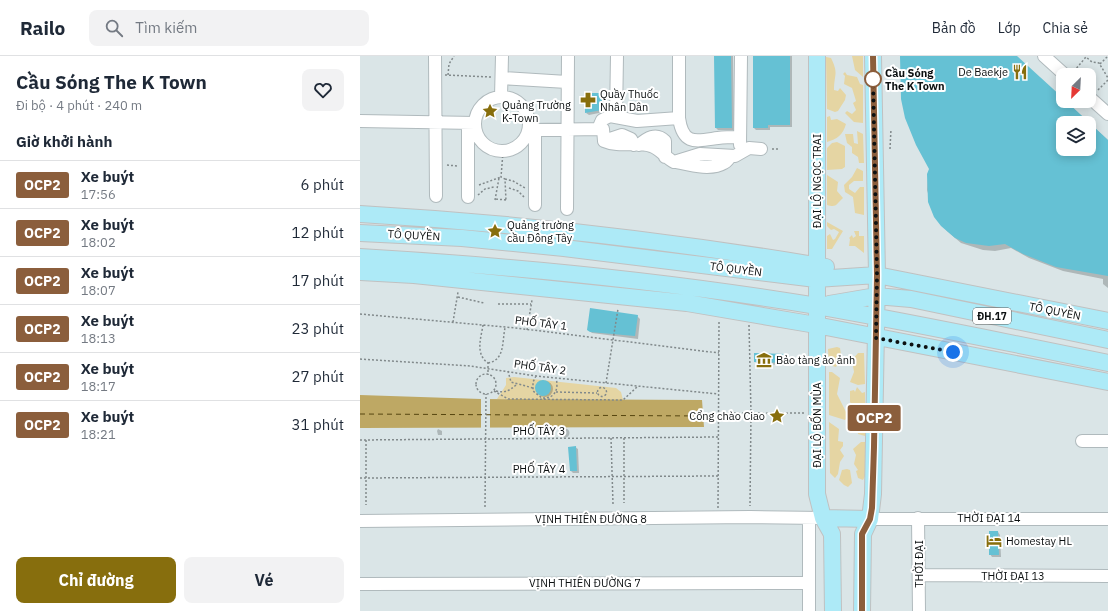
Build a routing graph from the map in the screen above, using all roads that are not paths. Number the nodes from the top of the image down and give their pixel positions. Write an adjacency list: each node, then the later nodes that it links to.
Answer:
1 (435, 56): 19 (street)
2 (502, 56): 11 (street)
3 (568, 56): 12 (street)
4 (617, 56): 16 (street)
5 (679, 56): 15 (street)
6 (741, 56): 24 (street)
7 (817, 56): 35 (main road, ĐẠI LỘ NGỌC TRAI)
8 (873, 56): 36 (main road)
9 (1044, 56): 10 (street)
10 (1057, 68)
11 (502, 78): 12 (street); 13 (street)
12 (567, 82): 21 (street)
13 (501, 97): 20 (street); 23 (street)
14 (1096, 103): 17 (street)
15 (679, 112): 16 (street); 24 (street)
16 (616, 113): 22 (street)
17 (1108, 114)
18 (360, 121): 19 (street)
19 (435, 122): 20 (street); 27 (street)
20 (471, 123): 23 (street); 28 (street)
21 (568, 129): 22 (street); 23 (street); 30 (street)
22 (598, 129): 26 (street)
23 (532, 130): 29 (street)
24 (740, 132): 26 (street)
25 (761, 149): 26 (street)
26 (735, 155)
27 (436, 196)
28 (468, 196)
29 (535, 202)
30 (567, 209)
31 (360, 214): 35 (main road)
32 (360, 233): 35 (main road, TÔ QUYỀN)
33 (360, 257): 38 (main road, TÔ QUYỀN)
34 (360, 272): 41 (main road)
35 (816, 272): 36 (main road, TÔ QUYỀN); 38 (main road, ĐẠI LỘ NGỌC TRAI)
36 (877, 275): 37 (main road); 40 (main road, TÔ QUYỀN / ĐH.17)
37 (876, 296): 38 (main road, TÔ QUYỀN / ĐH.17); 39 (main road); 42 (main road, TÔ QUYỀN / ĐH.17)
38 (816, 306): 39 (main road, TÔ QUYỀN / ĐH.17); 41 (main road, ĐẠI LỘ BỐN MÙA)
39 (876, 317): 43 (main road); 45 (main road, TÔ QUYỀN / ĐH.17)
40 (1108, 321)
41 (816, 325): 43 (main road); 51 (main road, ĐẠI LỘ BỐN MÙA)
42 (1083, 335): 44 (main road, TÔ QUYỀN / ĐH.17); 45 (main road)
43 (876, 338): 47 (main road); 53 (main road)
44 (1108, 340)
45 (1079, 357): 46 (main road, TÔ QUYỀN / ĐH.17); 47 (main road)
46 (1108, 363)
47 (1076, 375): 48 (main road)
48 (1108, 382)
49 (1082, 441): 50 (street)
50 (1108, 441)
51 (816, 518): 53 (main road); 55 (street, VỊNH THIÊN ĐƯỜNG 8); 58 (street); 61 (main road, ĐẠI LỘ BỐN MÙA)
52 (918, 518): 53 (street, THỜI ĐẠI 14); 54 (street, THỜI ĐẠI 14); 56 (street, THỜI ĐẠI)
53 (870, 519): 62 (main road)
54 (1108, 519)
55 (360, 521)
56 (919, 575): 57 (street, THỜI ĐẠI 13); 63 (street, THỜI ĐẠI)
57 (1108, 576)
58 (809, 583): 59 (street, VỊNH THIÊN ĐƯỜNG 7); 60 (street)
59 (360, 584)
60 (809, 611)
61 (833, 611)
62 (862, 611)
63 (919, 611)

